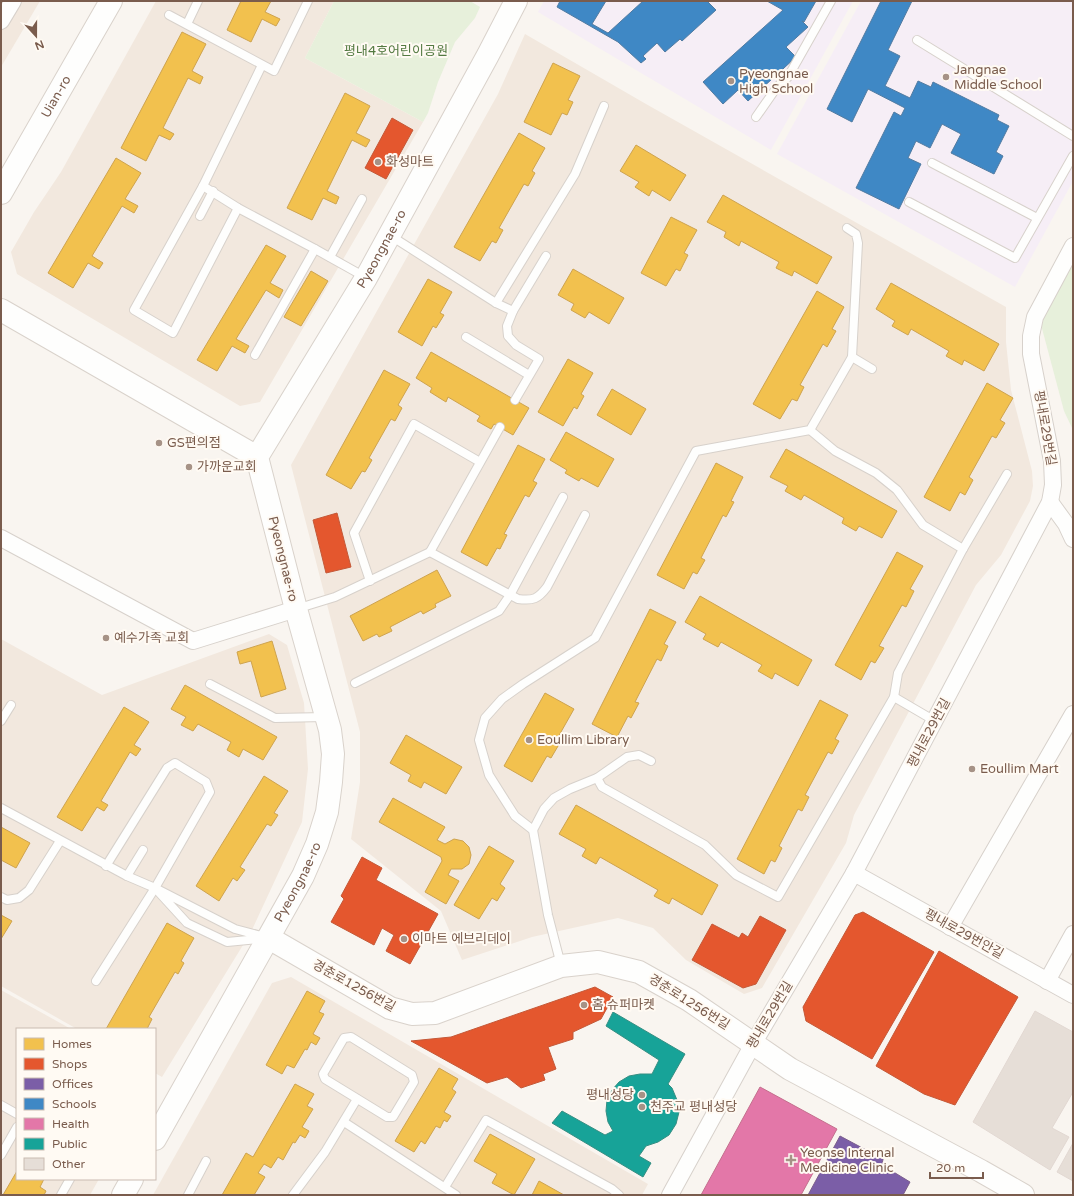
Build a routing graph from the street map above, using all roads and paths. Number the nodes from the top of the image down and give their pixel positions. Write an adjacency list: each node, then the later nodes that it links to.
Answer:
1 (13, 1): 8 (street)
2 (111, 1): 19 (street, Uian-ro)
3 (198, 1): 9 (lane)
4 (308, 1): 11 (lane)
5 (516, 1): 26 (street, Pyeongnae-ro)
6 (831, 1): 13 (lane)
7 (170, 15): 9 (lane)
8 (1, 21)
9 (187, 24): 11 (lane)
10 (917, 40): 14 (lane)
11 (262, 65): 17 (lane)
12 (604, 106): 32 (lane)
13 (756, 117)
14 (1073, 136)
15 (1073, 156): 24 (lane)
16 (932, 163): 24 (lane)
17 (203, 186): 18 (lane); 22 (lane)
18 (213, 191): 22 (lane); 23 (lane)
19 (1, 193)
20 (362, 199): 30 (lane)
21 (909, 202): 24 (lane)
22 (238, 208): 28 (lane)
23 (200, 216)
24 (1037, 218)
25 (846, 228): 37 (lane)
26 (390, 235): 31 (street, Pyeongnae-ro); 32 (lane)
27 (1073, 246): 47 (street, 평내로29번길)
28 (315, 249): 30 (lane); 36 (lane)
29 (546, 256): 34 (lane)
30 (330, 257): 31 (lane)
31 (366, 278): 43 (street, Pyeongnae-ro)
32 (496, 303): 34 (lane)
33 (1, 310): 43 (street)
34 (513, 311): 39 (lane)
35 (466, 337): 39 (lane)
36 (255, 355)
37 (852, 357): 38 (lane); 42 (lane)
38 (872, 369)
39 (529, 375): 40 (lane)
40 (515, 400)
41 (500, 427): 44 (lane)
42 (810, 430): 51 (lane); 67 (lane)
43 (257, 457): 55 (street, Pyeongnae-ro)
44 (480, 462): 52 (lane); 53 (lane)
45 (1007, 474): 51 (lane)
46 (564, 497): 54 (lane)
47 (1050, 502): 50 (street); 63 (street, 평내로29번길)
48 (585, 515): 54 (lane)
49 (1, 538): 55 (street)
50 (1073, 539)
51 (963, 549): 58 (lane)
52 (430, 552): 53 (lane); 54 (lane)
53 (370, 581): 55 (lane)
54 (510, 594): 56 (lane)
55 (296, 609): 61 (street, Pyeongnae-ro)
56 (355, 683)
57 (210, 684): 61 (lane)
58 (894, 697): 63 (lane); 65 (lane)
59 (11, 705): 62 (lane)
60 (1073, 714): 75 (street)
61 (327, 717): 77 (street, Pyeongnae-ro)
62 (1, 721)
63 (935, 721): 71 (street, 평내로29번길)
64 (651, 762): 65 (lane)
65 (597, 778): 67 (lane)
66 (1, 808): 68 (lane)
67 (533, 830): 78 (lane)
68 (60, 841): 70 (lane); 74 (lane)
69 (143, 850): 72 (lane)
70 (106, 866): 72 (lane); 73 (lane)
71 (854, 873): 75 (street, 평내로29번안길); 82 (street, 평내로29번길)
72 (127, 876): 73 (lane)
73 (155, 888): 77 (lane); 77 (lane); 80 (lane)
74 (1, 896)
75 (950, 927): 79 (street, 평내로29번안길)
76 (1073, 934): 79 (street)
77 (269, 938): 78 (street, 경춘로1256번길); 88 (street, Pyeongnae-ro)
78 (561, 966): 82 (street, 경춘로1256번길)
79 (1046, 980): 81 (street, 평내로29번안길)
80 (96, 981)
81 (1073, 995)
82 (753, 1044): 100 (street, 평내로29번길); 101 (street, 경춘로1256번길)
83 (357, 1099): 83 (lane); 86 (lane)
84 (1, 1105): 85 (lane)
85 (16, 1113)
86 (344, 1122): 93 (lane); 97 (lane)
87 (16, 1129): 89 (lane)
88 (156, 1137)
89 (1, 1155)
90 (206, 1161): 96 (lane)
91 (69, 1180): 94 (lane)
92 (131, 1180): 95 (street)
93 (445, 1187): 98 (lane); 99 (lane)
94 (61, 1195)
95 (123, 1195)
96 (188, 1195)
97 (293, 1195)
98 (456, 1195)
99 (619, 1195)
100 (670, 1195)
101 (1023, 1195)

